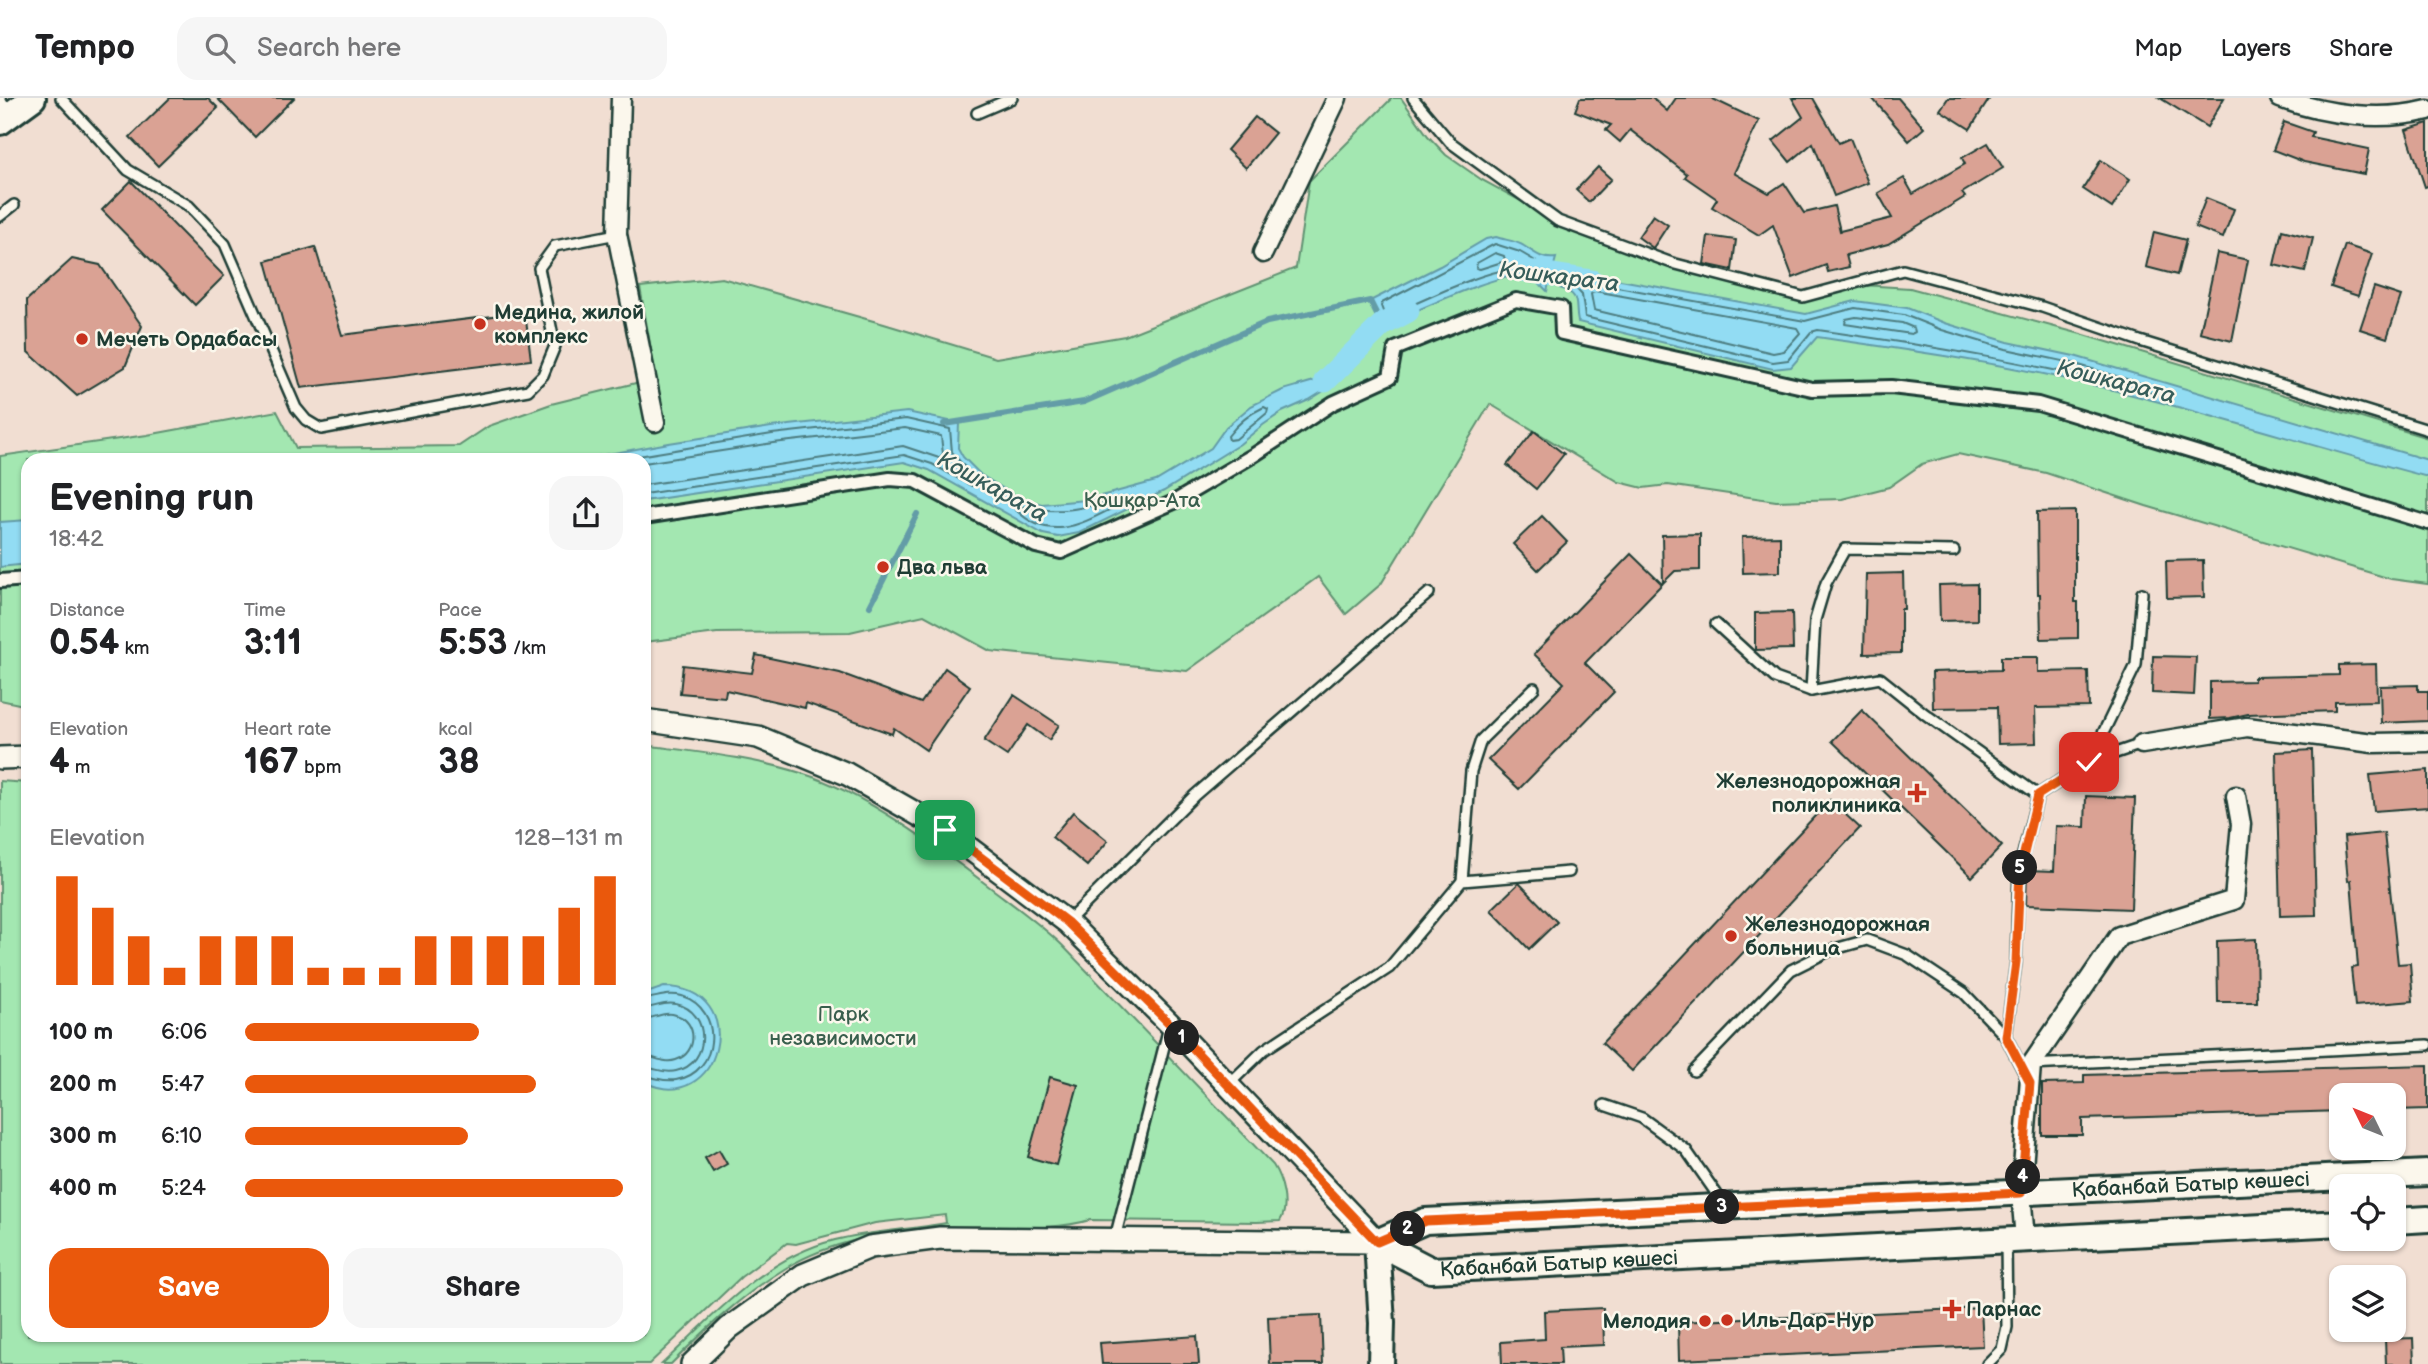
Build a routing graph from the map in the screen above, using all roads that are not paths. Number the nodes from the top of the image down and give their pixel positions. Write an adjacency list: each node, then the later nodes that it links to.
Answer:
1 (33, 98): 9 (main road)
2 (61, 98): 13 (lane)
3 (621, 98): 13 (street)
4 (1013, 98): 10 (lane)
5 (1337, 98): 14 (street)
6 (1413, 98): 16 (lane)
7 (2280, 98): 8 (street)
8 (2428, 110)
9 (3, 112)
10 (977, 113)
11 (14, 205): 12 (lane)
12 (0, 216)
13 (617, 233): 15 (street)
14 (1263, 253)
15 (655, 422)
16 (2428, 430)
17 (651, 516): 18 (street)
18 (2428, 523)
19 (1954, 551): 26 (lane)
20 (21, 580): 21 (street)
21 (0, 581)
22 (1429, 593): 37 (lane)
23 (2142, 593): 32 (lane)
24 (1716, 624): 26 (lane)
25 (1534, 688): 36 (lane)
26 (1811, 691): 33 (lane)
27 (651, 721): 37 (street)
28 (2428, 742): 29 (street)
29 (2142, 744): 32 (lane)
30 (21, 757): 31 (street)
31 (0, 758)
32 (2089, 762): 33 (lane)
33 (2038, 795): 39 (lane)
34 (2236, 796): 42 (street)
35 (1569, 872): 36 (lane)
36 (1462, 881): 43 (lane)
37 (1067, 922): 38 (street)
38 (1170, 1024): 43 (street); 51 (lane)
39 (2006, 1037): 41 (lane); 42 (lane)
40 (2428, 1045): 42 (lane)
41 (1694, 1070)
42 (2031, 1074): 46 (street)
43 (1228, 1086): 53 (street)
44 (1604, 1105): 47 (lane)
45 (2428, 1172): 46 (main road, Қабанбай Батыр көшесі)
46 (2021, 1193): 47 (main road, Қабанбай Батыр көшесі); 52 (street)
47 (1726, 1207): 53 (main road, Қабанбай Батыр көшесі)
48 (2428, 1219): 49 (main road)
49 (2406, 1220)
50 (2329, 1224): 52 (main road, Қабанбай Батыр көшесі)
51 (1115, 1238): 53 (street); 54 (street)
52 (2016, 1240): 53 (main road, Қабанбай Батыр көшесі); 56 (lane)
53 (1377, 1242): 55 (main road)
54 (692, 1364)
55 (1381, 1364)
56 (1987, 1364)

